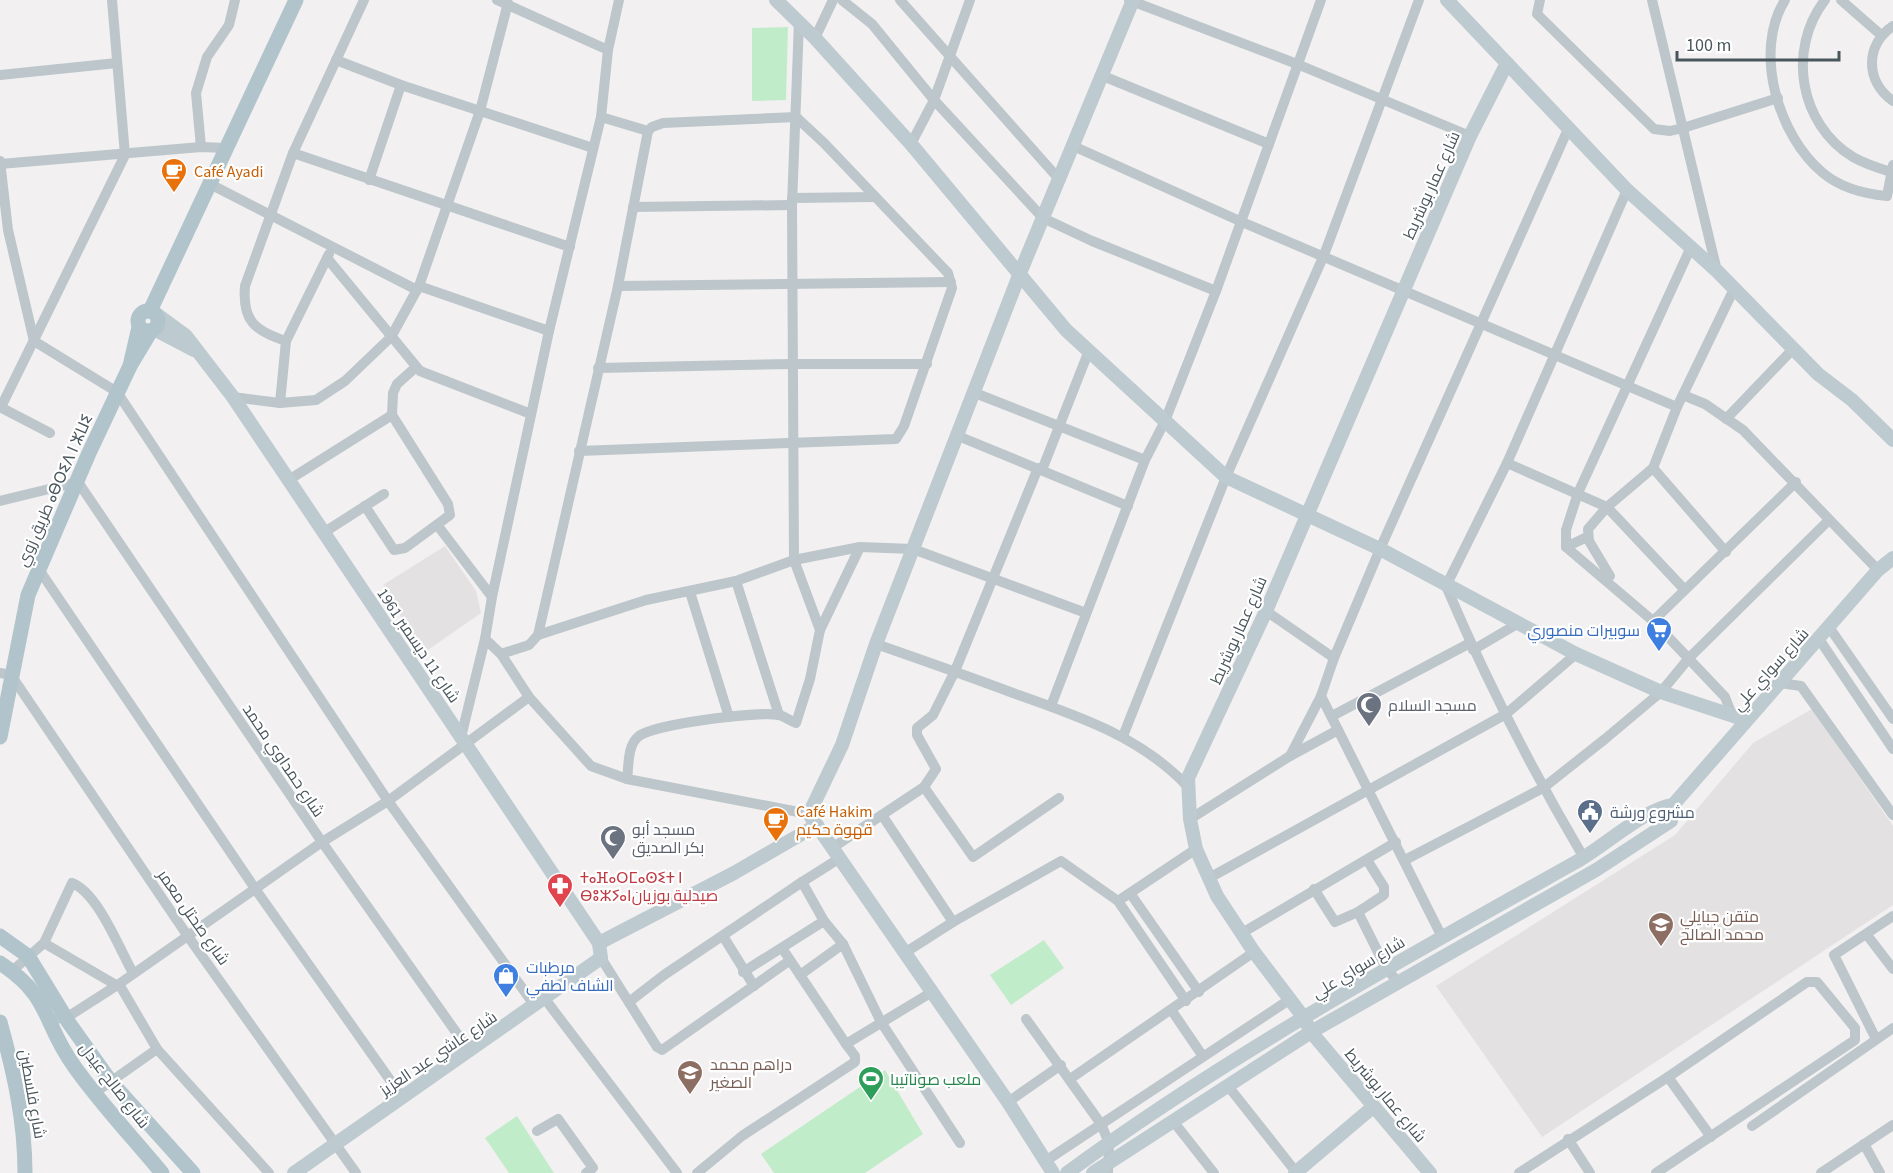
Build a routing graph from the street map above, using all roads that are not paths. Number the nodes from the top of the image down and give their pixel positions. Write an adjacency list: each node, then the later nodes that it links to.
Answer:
1 (112, 0): 28 (street)
2 (235, 0): 48 (street)
3 (296, 0): 49 (main road)
4 (364, 0): 27 (street)
5 (619, 0): 25 (street)
6 (776, 0): 21 (street)
7 (833, 0): 24 (street)
8 (842, 0): 36 (street)
9 (900, 0): 26 (street)
10 (970, 0): 26 (street)
11 (1321, 0): 30 (street)
12 (1419, 0): 35 (street)
13 (1446, 0): 29 (street)
14 (1540, 0): 42 (street)
15 (1652, 0): 42 (street)
16 (1785, 0): 34 (street)
17 (1825, 0): 54 (street)
18 (1841, 0): 23 (street)
19 (1131, 1): 30 (street); 32 (street)
20 (510, 3): 25 (street); 38 (street)
21 (799, 22): 24 (street); 40 (street)
22 (1893, 26): 23 (street)
23 (1881, 35): 37 (street)
24 (815, 38): 45 (street)
25 (608, 50): 39 (street)
26 (950, 55): 36 (street); 55 (street)
27 (336, 60): 33 (street); 51 (street)
28 (117, 63): 31 (street); 52 (street)
29 (1507, 63): 41 (street); 44 (street, شارع عمار بوشريط)
30 (1297, 64): 35 (street); 46 (street)
31 (0, 75)
32 (1103, 76): 46 (street); 47 (street)
33 (401, 85): 38 (street); 56 (street)
34 (1778, 98): 42 (street); 54 (street)
35 (1382, 99): 44 (street); 69 (street)
36 (934, 100): 45 (street); 64 (street)
37 (1893, 101)
38 (480, 111): 50 (street); 61 (street)
39 (601, 117): 43 (street); 50 (street)
40 (796, 117): 43 (street); 59 (street); 60 (street)
41 (1569, 127): 58 (street); 80 (street)
42 (1683, 128): 70 (street)
43 (648, 131): 62 (street)
44 (1470, 136): 77 (street, شارع عمار بوشريط)
45 (911, 144): 71 (street)
46 (1269, 144): 65 (street)
47 (1071, 145): 55 (street); 65 (street)
48 (201, 147): 49 (street); 52 (street)
49 (226, 148): 57 (main road)
50 (593, 148): 66 (street)
51 (293, 153): 56 (street); 63 (street)
52 (124, 155): 53 (street); 84 (street)
53 (0, 163): 84 (street)
54 (1892, 168)
55 (1058, 178): 64 (street)
56 (369, 180): 61 (street)
57 (210, 184): 63 (street); 79 (main road)
58 (1627, 189): 67 (street); 87 (street)
59 (874, 197): 60 (street); 72 (street)
60 (792, 201): 62 (street); 73 (street)
61 (447, 207): 66 (street); 75 (street)
62 (633, 207): 74 (street)
63 (270, 213): 68 (street); 83 (street)
64 (1044, 218): 71 (street); 78 (street)
65 (1242, 222): 69 (street); 78 (street)
66 (570, 247): 81 (street)
67 (1691, 247): 70 (street); 92 (street)
68 (329, 253): 75 (street); 82 (street); 83 (street)
69 (1324, 255): 77 (street); 114 (street)
70 (1717, 271): 76 (street)
71 (1020, 273): 86 (street); 94 (street)
72 (951, 282): 73 (street); 89 (street)
73 (793, 284): 74 (street); 88 (street)
74 (618, 286): 91 (street)
75 (418, 288): 81 (street); 82 (street)
76 (1734, 289): 85 (street); 95 (street)
77 (1403, 290): 80 (street); 124 (street, شارع عمار بوشريط)
78 (1216, 291): 103 (street)
79 (150, 322): 93 (main road, طريق زوي ⴰⴱⵔⵉⴷ ⵏ ⵣⵡⵉ); 96 (street, شارع 11 ديسمبر 1961)
80 (1479, 322): 87 (street); 132 (street)
81 (549, 331): 100 (street)
82 (391, 337): 90 (street); 97 (street)
83 (286, 341): 97 (street)
84 (34, 342): 93 (street); 98 (street)
85 (1793, 349): 102 (street); 107 (street)
86 (1088, 353): 103 (street); 104 (street)
87 (1556, 356): 92 (street); 111 (street)
88 (791, 364): 89 (street); 91 (street); 108 (street)
89 (927, 364): 108 (street)
90 (416, 367): 100 (street); 101 (street)
91 (598, 368): 109 (street)
92 (1628, 385): 99 (street); 119 (street)
93 (117, 392): 116 (main road, طريق زوي ⴰⴱⵔⵉⴷ ⵏ ⵣⵡⵉ); 186 (street)
94 (975, 393): 104 (street); 106 (street)
95 (1683, 395): 99 (street); 102 (street)
96 (233, 397): 97 (street); 115 (street, شارع 11 ديسمبر 1961)
97 (280, 403)
98 (0, 407): 105 (street)
99 (1677, 407): 112 (street)
100 (531, 414): 144 (street)
101 (392, 415): 115 (street); 126 (street)
102 (1726, 419): 117 (street)
103 (1165, 421): 110 (street); 114 (street)
104 (1059, 426): 110 (street); 113 (street)
105 (50, 433)
106 (958, 436): 113 (street); 131 (street)
107 (1893, 440)
108 (793, 445): 109 (street); 135 (street)
109 (579, 451): 151 (street)
110 (1145, 460): 122 (street)
111 (1507, 463): 119 (street); 140 (street)
112 (1653, 468): 123 (street); 133 (street)
113 (1040, 469): 122 (street); 138 (street)
114 (1226, 477): 124 (street); 175 (street)
115 (288, 481): 127 (street, شارع 11 ديسمبر 1961)
116 (78, 482): 120 (street); 136 (main road, طريق زوي ⴰⴱⵔⵉⴷ ⵏ ⵣⵡⵉ); 193 (street, شارع حمداوي محمد)
117 (1796, 482): 125 (street); 133 (street)
118 (384, 494): 121 (street)
119 (1578, 494): 123 (street); 130 (street)
120 (0, 501)
121 (365, 506): 126 (street); 127 (street)
122 (1128, 506): 146 (street)
123 (1607, 507): 128 (street); 141 (street)
124 (1306, 513): 132 (street); 145 (street, شارع عمار بوشريط)
125 (1828, 521): 137 (street); 159 (street)
126 (438, 526): 144 (street)
127 (323, 533): 177 (street, شارع 11 ديسمبر 1961)
128 (1587, 537): 130 (street); 143 (street)
129 (860, 547): 131 (street); 135 (street); 150 (street)
130 (1566, 547): 143 (street)
131 (913, 549): 138 (street); 154 (street)
132 (1380, 549): 140 (street); 158 (street)
133 (1726, 552): 141 (street)
134 (1893, 558): 137 (street, شارع سواي علي)
135 (794, 560): 139 (street); 150 (street)
136 (38, 568): 161 (main road, طريق زوي ⴰⴱⵔⵉⴷ ⵏ ⵣⵡⵉ); 201 (street)
137 (1878, 570): 149 (street, شارع سواي علي)
138 (993, 578): 146 (street); 160 (street)
139 (736, 581): 142 (street); 168 (street)
140 (1446, 586): 148 (street); 155 (street)
141 (1684, 589): 147 (street)
142 (690, 592): 151 (street); 171 (street)
143 (1625, 595): 147 (street)
144 (492, 597): 152 (street)
145 (1266, 611): 158 (street); 182 (street, شارع عمار بوشريط)
146 (1086, 613): 166 (street)
147 (1653, 621): 159 (street)
148 (1517, 624): 155 (street); 157 (street)
149 (1829, 627): 153 (street, شارع سواي علي); 172 (street)
150 (820, 630): 168 (street)
151 (538, 635): 156 (street)
152 (485, 639): 156 (street); 177 (street)
153 (1819, 639): 162 (street, شارع سواي علي); 178 (street)
154 (876, 644): 160 (street); 190 (street)
155 (1472, 646): 167 (street); 170 (street)
156 (501, 654): 165 (street)
157 (1576, 654): 163 (street); 167 (street)
158 (1334, 658): 164 (street)
159 (1689, 658): 163 (street); 169 (street)
160 (955, 671): 166 (street); 181 (street)
161 (5, 674): 176 (main road, طريق زوي ⴰⴱⵔⵉⴷ ⵏ ⵣⵡⵉ); 210 (street, شارع صحتل معمر)
162 (1780, 683): 173 (street, شارع سواي علي); 189 (street)
163 (1660, 692): 169 (street); 183 (street)
164 (1321, 696): 170 (street); 179 (street)
165 (529, 697): 177 (street); 180 (street)
166 (1051, 706): 175 (street)
167 (1506, 714): 183 (street); 184 (street)
168 (779, 715): 171 (street)
169 (1732, 715): 173 (street)
170 (1332, 716): 174 (street)
171 (729, 717): 180 (street)
172 (1893, 719)
173 (1746, 720): 187 (street, شارع سواي علي)
174 (1338, 730): 179 (street); 184 (street)
175 (1123, 736): 182 (street)
176 (0, 737)
177 (463, 741): 186 (street); 216 (street, شارع 11 ديسمبر 1961)
178 (1893, 749)
179 (1290, 756): 191 (street)
180 (627, 779): 190 (street)
181 (924, 787): 185 (street); 188 (street)
182 (1188, 787): 191 (street, شارع عمار بوشريط)
183 (1543, 788): 196 (street); 198 (street)
184 (1367, 789): 192 (street); 199 (street)
185 (1059, 798)
186 (388, 801): 193 (street); 238 (street)
187 (1673, 805): 196 (street, شارع سواي علي); 230 (street, شارع سواي علي)
188 (882, 815): 195 (street); 208 (street)
189 (1893, 815)
190 (813, 819): 195 (street); 216 (street)
191 (1190, 819): 194 (street, شارع عمار بوشريط)
192 (1396, 842): 197 (street); 198 (street)
193 (322, 843): 201 (street); 251 (street, شارع حمداوي محمد)
194 (1196, 849): 199 (street, شارع عمار بوشريط); 203 (street)
195 (836, 853): 200 (street); 219 (street)
196 (1584, 858): 214 (street, شارع سواي علي)
197 (1367, 860): 202 (street); 205 (street)
198 (1405, 860): 214 (street)
199 (1211, 877): 209 (street, شارع عمار بوشريط)
200 (802, 882): 207 (street); 213 (street)
201 (256, 890): 210 (street); 259 (street)
202 (1314, 890): 205 (street); 209 (street)
203 (1130, 893): 204 (street); 234 (street)
204 (1119, 901): 208 (street); 236 (street)
205 (1358, 912): 224 (street)
206 (1893, 916): 211 (street)
207 (824, 921): 217 (street); 218 (street)
208 (953, 922): 219 (street)
209 (1242, 933): 220 (street, شارع عمار بوشريط)
210 (188, 935): 228 (street); 271 (street, شارع صحتل معمر)
211 (1867, 935): 225 (street); 248 (street)
212 (0, 936): 221 (main road)
213 (723, 936): 227 (street); 237 (street)
214 (1442, 937): 224 (street, شارع سواي علي)
215 (44, 943): 221 (street); 228 (street); 231 (street)
216 (599, 943): 222 (street, شارع 11 ديسمبر 1961)
217 (843, 944): 229 (street); 245 (street)
218 (782, 948): 223 (street); 227 (street)
219 (906, 952): 233 (street)
220 (1254, 952): 234 (street); 235 (street, شارع عمار بوشريط)
221 (28, 956): 226 (street); 240 (main road)
222 (601, 958): 237 (street); 238 (street, شارع عاشي عبد العزيز)
223 (789, 961): 229 (street); 232 (street)
224 (1386, 968): 230 (street); 241 (street, شارع سواي علي)
225 (1893, 969)
226 (4, 970): 242 (main road, شارع صالح عيدل)
227 (743, 972): 232 (street)
228 (133, 973): 231 (street)
229 (800, 975): 249 (street)
230 (1397, 981): 247 (street, شارع سواي علي)
231 (117, 985): 240 (street); 250 (street)
232 (754, 986): 237 (street)
233 (932, 992): 245 (street); 260 (street)
234 (1199, 992): 236 (street)
235 (1289, 999): 241 (street, شارع عمار بوشريط); 252 (street)
236 (1186, 1001): 239 (street)
237 (629, 1002)
238 (540, 1003): 251 (street, شارع عاشي عبد العزيز); 282 (street)
239 (1172, 1011): 252 (street); 255 (street)
240 (66, 1018): 242 (street); 256 (main road)
241 (1304, 1018): 247 (street, شارع عمار بوشريط); 270 (street, شارع سواي علي)
242 (49, 1019): 258 (main road, شارع صالح عيدل)
243 (1026, 1019): 253 (street)
244 (0, 1022): 275 (main road, شارع فلسطين)
245 (881, 1022): 249 (street); 269 (street)
246 (1893, 1028): 248 (street)
247 (1311, 1032): 257 (street, شارع سواي علي); 261 (street, شارع عمار بوشريط)
248 (1876, 1040): 265 (street)
249 (846, 1044): 283 (street)
250 (157, 1049): 256 (street); 278 (street)
251 (470, 1052): 259 (street, شارع عاشي عبد العزيز)
252 (1202, 1055): 263 (street)
253 (1061, 1065): 255 (street); 260 (street)
254 (1668, 1077): 267 (street); 267 (street); 268 (street)
255 (1070, 1079): 263 (street)
256 (111, 1082): 258 (street); 277 (main road)
257 (1228, 1086): 262 (street, شارع سواي علي); 287 (street)
258 (96, 1092): 276 (main road, شارع صالح عيدل)
259 (402, 1097): 271 (street, شارع عاشي عبد العزيز)
260 (1008, 1102): 273 (street)
261 (1373, 1107): 287 (street); 288 (street, شارع عمار بوشريط)
262 (1173, 1121): 274 (street, شارع سواي علي); 286 (street)
263 (1101, 1124): 270 (street); 273 (street)
264 (1893, 1125): 272 (street)
265 (1752, 1126)
266 (537, 1131): 281 (street)
267 (1711, 1137): 291 (street)
268 (1568, 1139): 289 (street); 290 (street)
269 (960, 1143)
270 (1109, 1143): 274 (street); 284 (street, شارع سواي علي)
271 (335, 1144): 279 (street, شارع عاشي عبد العزيز); 280 (street, شارع صحتل معمر)
272 (1864, 1144): 292 (street); 293 (street)
273 (1050, 1167)
274 (1108, 1167): 285 (street, شارع سواي علي)
275 (25, 1173)
276 (162, 1173)
277 (193, 1173)
278 (269, 1173)
279 (294, 1173)
280 (356, 1173)
281 (586, 1173)
282 (677, 1173)
283 (697, 1173)
284 (1067, 1173)
285 (1093, 1173)
286 (1214, 1173)
287 (1295, 1173)
288 (1430, 1173)
289 (1519, 1173)
290 (1590, 1173)
291 (1656, 1173)
292 (1821, 1173)
293 (1880, 1173)

